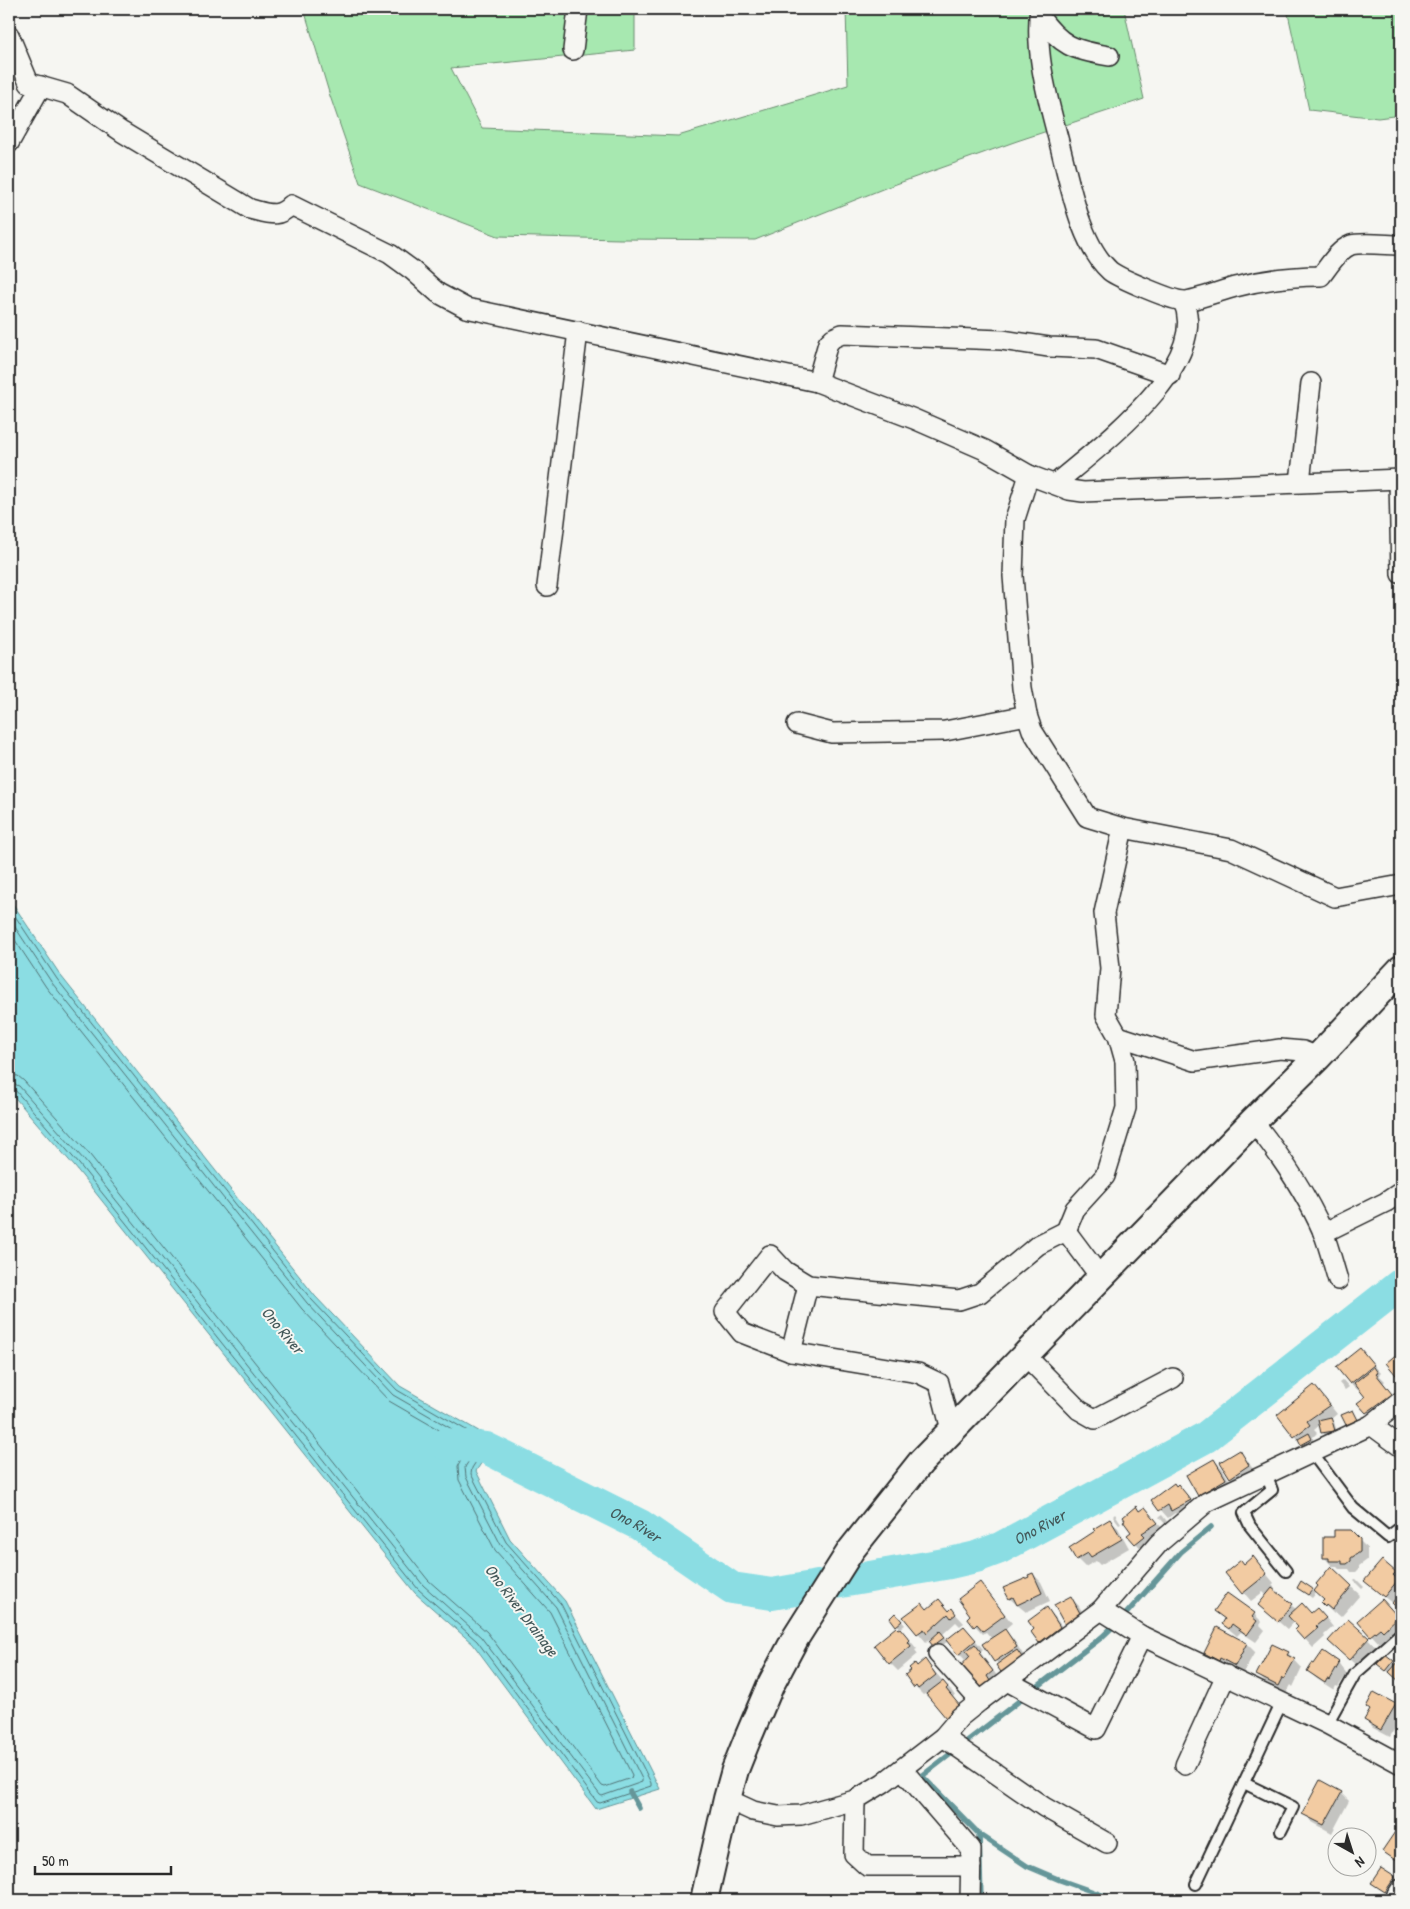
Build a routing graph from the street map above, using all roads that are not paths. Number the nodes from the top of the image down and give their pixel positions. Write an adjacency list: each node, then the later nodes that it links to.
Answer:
1 (578, 9): 4 (street)
2 (1040, 12): 5 (street); 9 (street)
3 (9, 35): 6 (street)
4 (573, 50)
5 (1109, 56)
6 (41, 86): 7 (street); 10 (street)
7 (9, 143)
8 (1401, 245): 9 (street)
9 (1183, 301): 11 (street)
10 (578, 331): 12 (street); 19 (street)
11 (1170, 375): 12 (street); 17 (street)
12 (817, 382): 14 (street)
13 (1312, 383): 16 (street)
14 (1030, 476): 17 (street); 20 (street)
15 (1400, 480): 16 (street); 18 (street)
16 (1300, 482): 17 (street)
17 (1055, 484)
18 (1401, 574)
19 (546, 586)
20 (1027, 715): 21 (street); 22 (street)
21 (797, 724)
22 (1123, 828): 23 (street); 25 (street)
23 (1401, 884)
24 (1401, 970): 26 (street)
25 (1118, 1036): 26 (street); 29 (street)
26 (1318, 1057): 27 (street)
27 (1253, 1120): 30 (street); 31 (street)
28 (1401, 1192): 30 (street)
29 (1066, 1230): 31 (street); 33 (street)
30 (1323, 1233): 32 (street)
31 (1100, 1278): 35 (street)
32 (1338, 1280)
33 (808, 1285): 34 (street); 34 (street)
34 (791, 1352): 39 (street)
35 (1025, 1355): 36 (street); 39 (street)
36 (1173, 1378)
37 (1401, 1401): 38 (street)
38 (1371, 1425): 40 (street); 41 (street)
39 (951, 1430): 59 (street)
40 (1401, 1447)
41 (1312, 1453): 42 (street); 43 (lane)
42 (1266, 1474): 44 (lane); 45 (street)
43 (1401, 1527)
44 (1286, 1571)
45 (1101, 1610): 47 (street); 50 (street)
46 (1401, 1633): 53 (lane)
47 (1142, 1636): 49 (street); 50 (street)
48 (938, 1654): 51 (street)
49 (1226, 1675): 52 (street); 56 (street)
50 (1007, 1681): 51 (street)
51 (980, 1701): 54 (street)
52 (1282, 1702): 53 (street); 58 (lane)
53 (1327, 1724): 55 (street)
54 (943, 1737): 57 (street); 62 (street)
55 (1401, 1764)
56 (1185, 1765)
57 (902, 1769): 60 (street); 63 (street)
58 (1244, 1783): 61 (lane); 64 (lane)
59 (727, 1799): 60 (street); 66 (street)
60 (855, 1800): 63 (street)
61 (1281, 1831)
62 (1107, 1843)
63 (971, 1866): 67 (street)
64 (1196, 1884)
65 (1401, 1888): 68 (street)
66 (704, 1900)
67 (970, 1900)
68 (1394, 1900)

